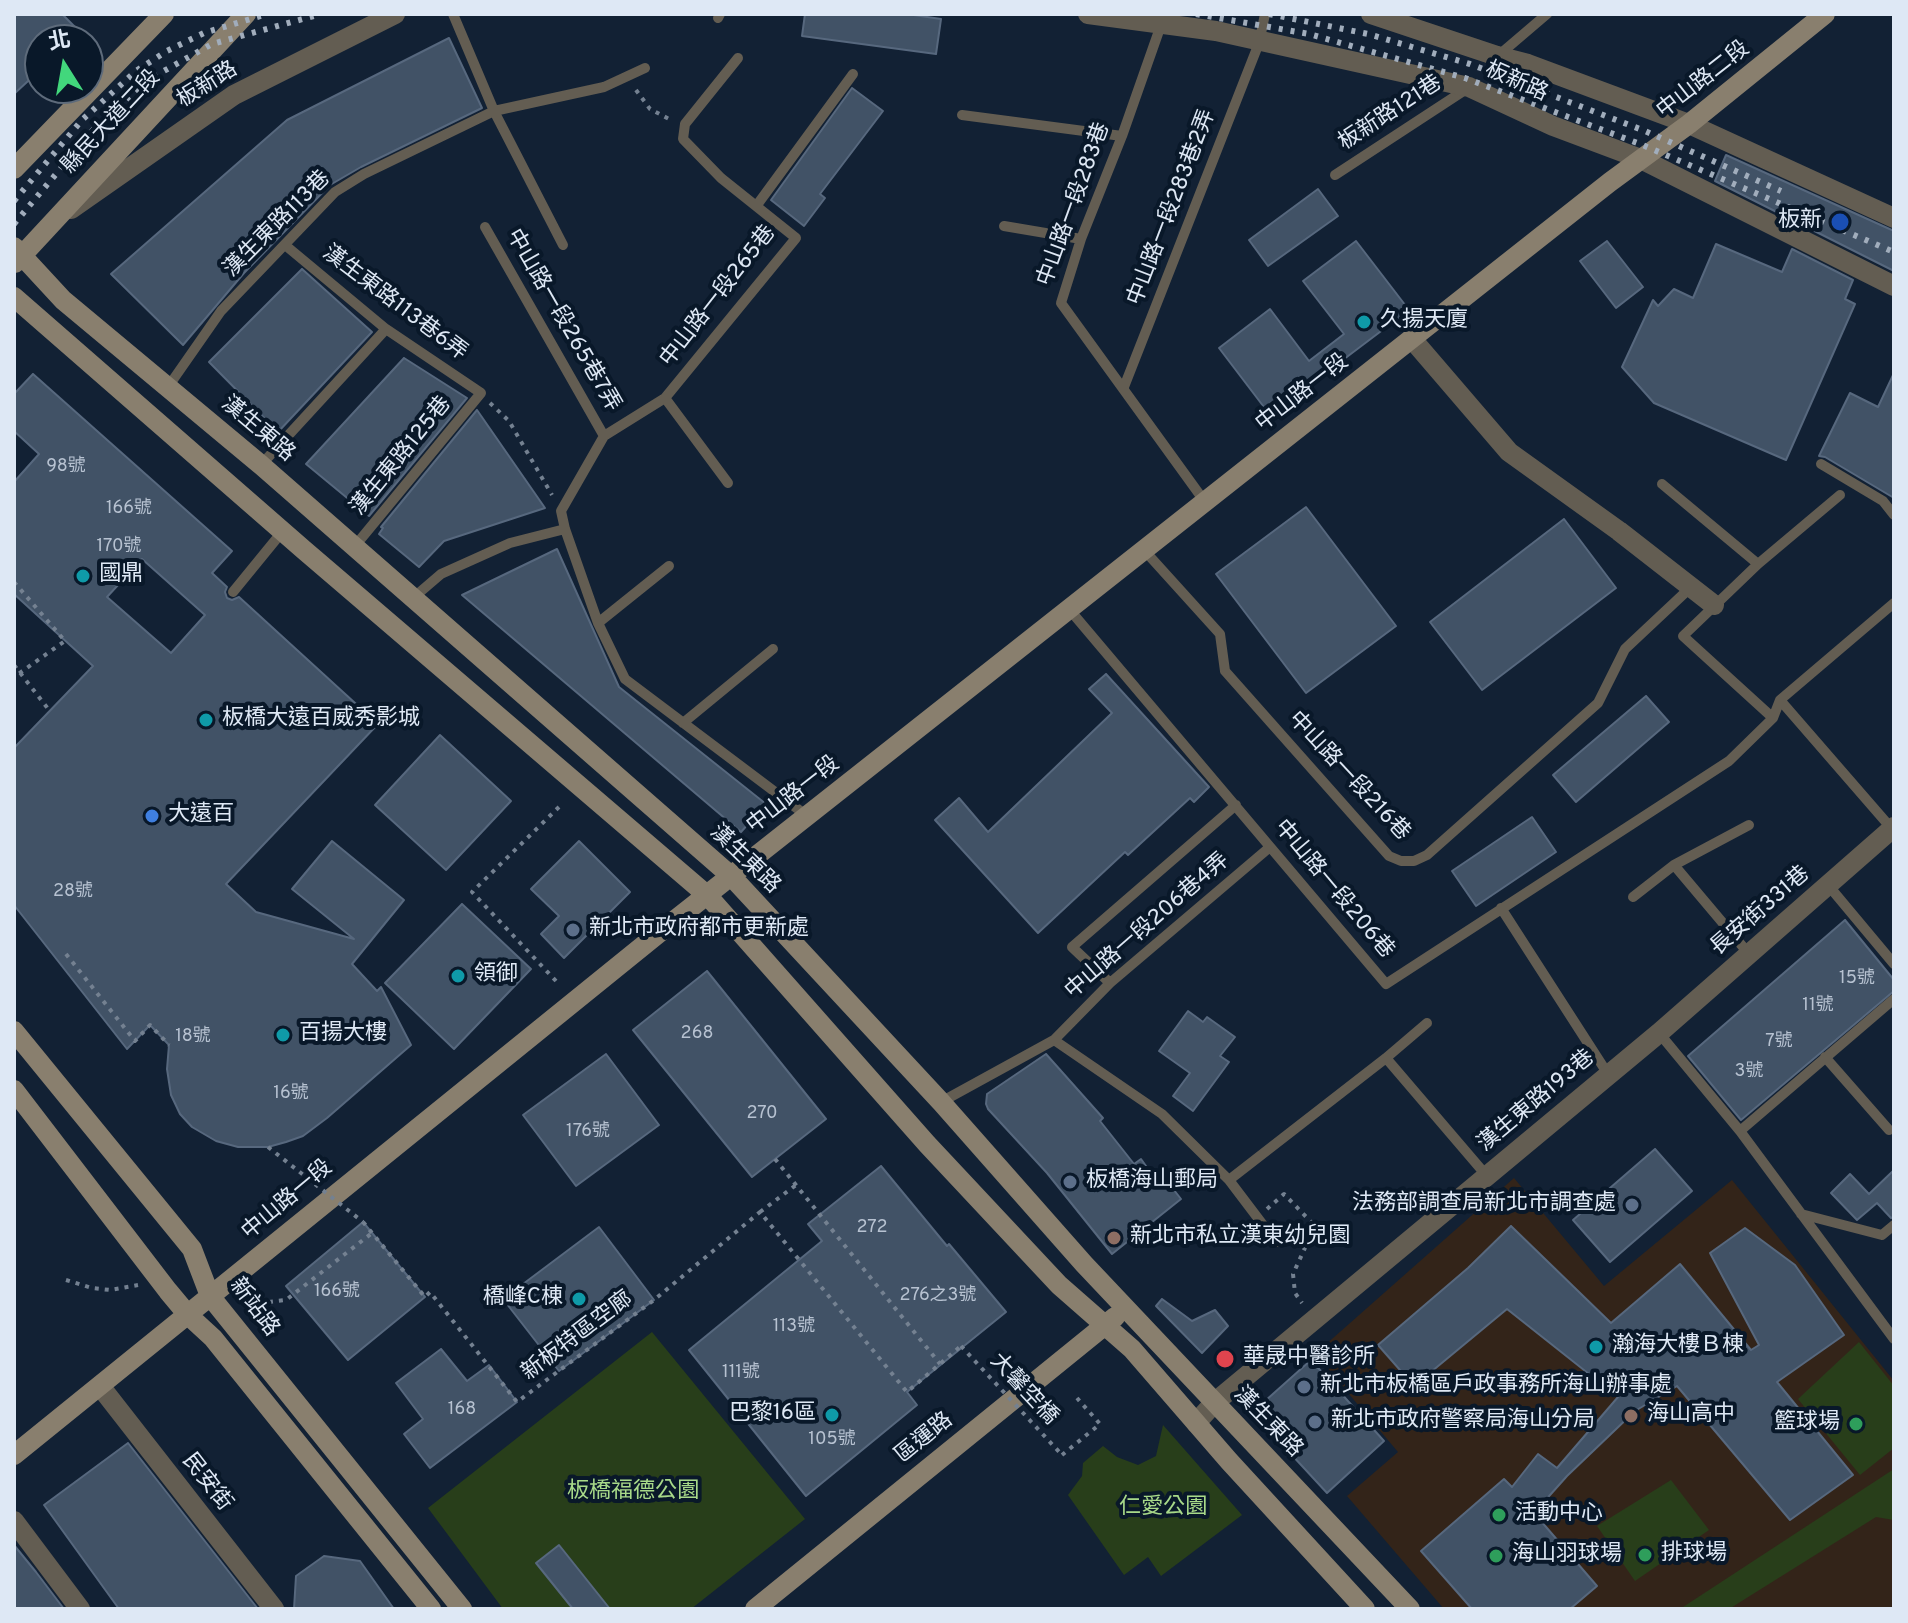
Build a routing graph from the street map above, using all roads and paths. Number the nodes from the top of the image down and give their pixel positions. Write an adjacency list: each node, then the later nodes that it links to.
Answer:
1 (164, 14): 24 (street, 縣民大道二段)
2 (246, 14): 28 (street, 縣民大道二段)
3 (395, 14): 28 (street, 板新路)
4 (453, 14): 18 (lane)
5 (1088, 14): 10 (street, 板新路)
6 (1265, 14): 11 (lane, 中山路一段283巷2弄)
7 (1547, 14): 12 (lane)
8 (1825, 14): 21 (street, 中山路二段)
9 (1385, 16): 12 (street, 板新路)
10 (1161, 25): 11 (street, 板新路); 22 (lane, 中山路一段283巷)
11 (1259, 43): 17 (street, 板新路); 41 (lane, 中山路一段283巷2弄)
12 (1497, 56): 21 (street, 板新路)
13 (738, 58): 20 (lane)
14 (645, 68): 16 (lane, 漢生東路113巷)
15 (853, 74): 27 (lane)
16 (627, 77): 18 (lane, 漢生東路113巷); 20 (path)
17 (1469, 87): 23 (street, 板新路); 25 (lane, 板新路121巷)
18 (494, 111): 33 (lane, 漢生東路113巷); 34 (lane)
19 (962, 115): 22 (lane)
20 (685, 124): 27 (lane, 中山路一段265巷)
21 (1689, 124): 23 (street, 中山路二段); 29 (street, 板新路)
22 (1122, 136): 32 (lane, 中山路一段283巷)
23 (1641, 159): 26 (street, 中山路二段); 36 (street, 板新路)
24 (14, 169)
25 (1335, 175)
26 (1610, 182): 39 (street, 中山路一段)
27 (757, 205): 43 (lane, 中山路一段265巷)
28 (58, 218): 35 (street, 縣民大道二段)
29 (1894, 218)
30 (1004, 226): 32 (lane)
31 (485, 227): 44 (lane, 中山路一段265巷7弄)
32 (1081, 239): 41 (lane, 中山路一段283巷)
33 (285, 245): 38 (lane, 漢生東路113巷6弄); 40 (lane, 漢生東路113巷)
34 (563, 245)
35 (17, 255): 40 (street, 漢生東路)
36 (1894, 286)
37 (14, 297): 54 (street)
38 (386, 329): 42 (lane, 漢生東路113巷6弄); 46 (lane)
39 (1412, 339): 50 (street, 中山路一段); 60 (street)
40 (168, 387): 46 (street, 漢生東路)
41 (1124, 387): 50 (lane, 中山路一段283巷)
42 (481, 393): 51 (path); 55 (lane, 漢生東路125巷)
43 (665, 398): 44 (lane, 中山路一段265巷); 47 (lane, 中山路一段265巷)
44 (604, 436): 51 (lane, 中山路一段265巷)
45 (1821, 464): 52 (lane)
46 (261, 465): 55 (street, 漢生東路)
47 (728, 483)
48 (1662, 484): 57 (lane)
49 (1840, 495): 57 (lane)
50 (1205, 502): 56 (street, 中山路一段)
51 (561, 511): 53 (lane)
52 (1894, 515)
53 (565, 529): 62 (lane); 66 (lane)
54 (282, 532): 61 (lane); 84 (street)
55 (355, 546): 62 (street, 漢生東路)
56 (1144, 550): 60 (lane, 中山路一段216巷); 65 (street, 中山路一段)
57 (1758, 564): 64 (lane)
58 (669, 566): 66 (lane)
59 (14, 582): 69 (path)
60 (1690, 588): 64 (street)
61 (233, 592)
62 (413, 598): 82 (street, 漢生東路)
63 (1894, 603): 71 (lane)
64 (1714, 605): 73 (lane)
65 (1069, 609): 75 (lane, 中山路一段206巷); 77 (street, 中山路一段)
66 (598, 623): 74 (lane)
67 (773, 649): 74 (lane)
68 (14, 665): 69 (path)
69 (20, 672): 70 (path); 72 (path)
70 (14, 677)
71 (1780, 700): 73 (lane); 79 (lane)
72 (49, 710)
73 (1773, 718): 86 (lane, 中山路一段206巷)
74 (683, 723): 77 (lane)
75 (1236, 805): 80 (lane, 中山路一段206巷); 91 (lane)
76 (559, 807): 90 (path)
77 (807, 816): 82 (street, 中山路一段)
78 (1749, 825): 81 (lane)
79 (1893, 828): 83 (street, 長安街331巷)
80 (1270, 847): 86 (lane, 中山路一段206巷); 91 (lane, 中山路一段206巷4弄)
81 (1674, 865): 85 (lane); 88 (lane)
82 (731, 876): 84 (street, 中山路一段); 102 (street, 漢生東路)
83 (1828, 885): 88 (street, 長安街331巷); 89 (lane)
84 (708, 896): 118 (street, 中山路一段); 123 (street)
85 (1633, 897)
86 (1501, 908): 100 (lane)
87 (66, 954): 97 (path)
88 (1749, 954): 95 (street, 長安街331巷)
89 (1894, 964)
90 (556, 981)
91 (1110, 983): 96 (lane, 中山路一段206巷4弄)
92 (1894, 999): 98 (lane)
93 (1427, 1023): 99 (lane)
94 (14, 1031): 118 (street, 新站路)
95 (1659, 1033): 104 (lane); 107 (street, 漢生東路193巷)
96 (1054, 1040): 102 (lane, 中山路一段206巷4弄); 108 (lane)
97 (169, 1045)
98 (1825, 1057): 103 (lane); 104 (lane)
99 (1386, 1058): 107 (lane); 108 (lane)
100 (1604, 1068)
101 (14, 1090): 121 (street)
102 (941, 1102): 120 (street, 漢生東路)
103 (1889, 1130)
104 (1740, 1131): 111 (lane)
105 (268, 1147): 114 (path, 新板特區空廊, bridge)
106 (775, 1159): 109 (path)
107 (1486, 1175): 122 (street, 漢生東路193巷)
108 (1229, 1180): 112 (lane)
109 (796, 1185): 110 (path); 125 (path)
110 (760, 1212): 114 (path, 新板特區空廊); 125 (path)
111 (1801, 1214): 113 (lane); 124 (lane)
112 (1257, 1218): 115 (lane); 122 (path)
113 (1894, 1225)
114 (372, 1233): 119 (path)
115 (1276, 1242)
116 (66, 1280): 117 (path)
117 (138, 1284)
118 (210, 1296): 121 (street, 中山路一段); 135 (street, 新站路)
119 (259, 1303)
120 (1125, 1307): 123 (street, 區運路); 128 (street, 漢生東路)
121 (188, 1315): 126 (street, 中山路一段); 134 (street)
122 (1315, 1321): 128 (street, 漢生東路193巷)
123 (1106, 1326): 129 (street); 136 (street, 區運路)
124 (1894, 1339)
125 (940, 1364): 127 (path, 大馨空橋, bridge)
126 (100, 1386): 130 (street, 中山路一段); 133 (street, 民安街)
127 (1077, 1398)
128 (1214, 1403): 129 (street, 漢生東路193巷); 138 (street, 漢生東路)
129 (1196, 1423): 137 (street)
130 (14, 1455)
131 (14, 1521): 132 (street)
132 (80, 1609)
133 (274, 1609)
134 (431, 1609)
135 (462, 1609)
136 (755, 1609)
137 (1365, 1609)
138 (1410, 1609)

